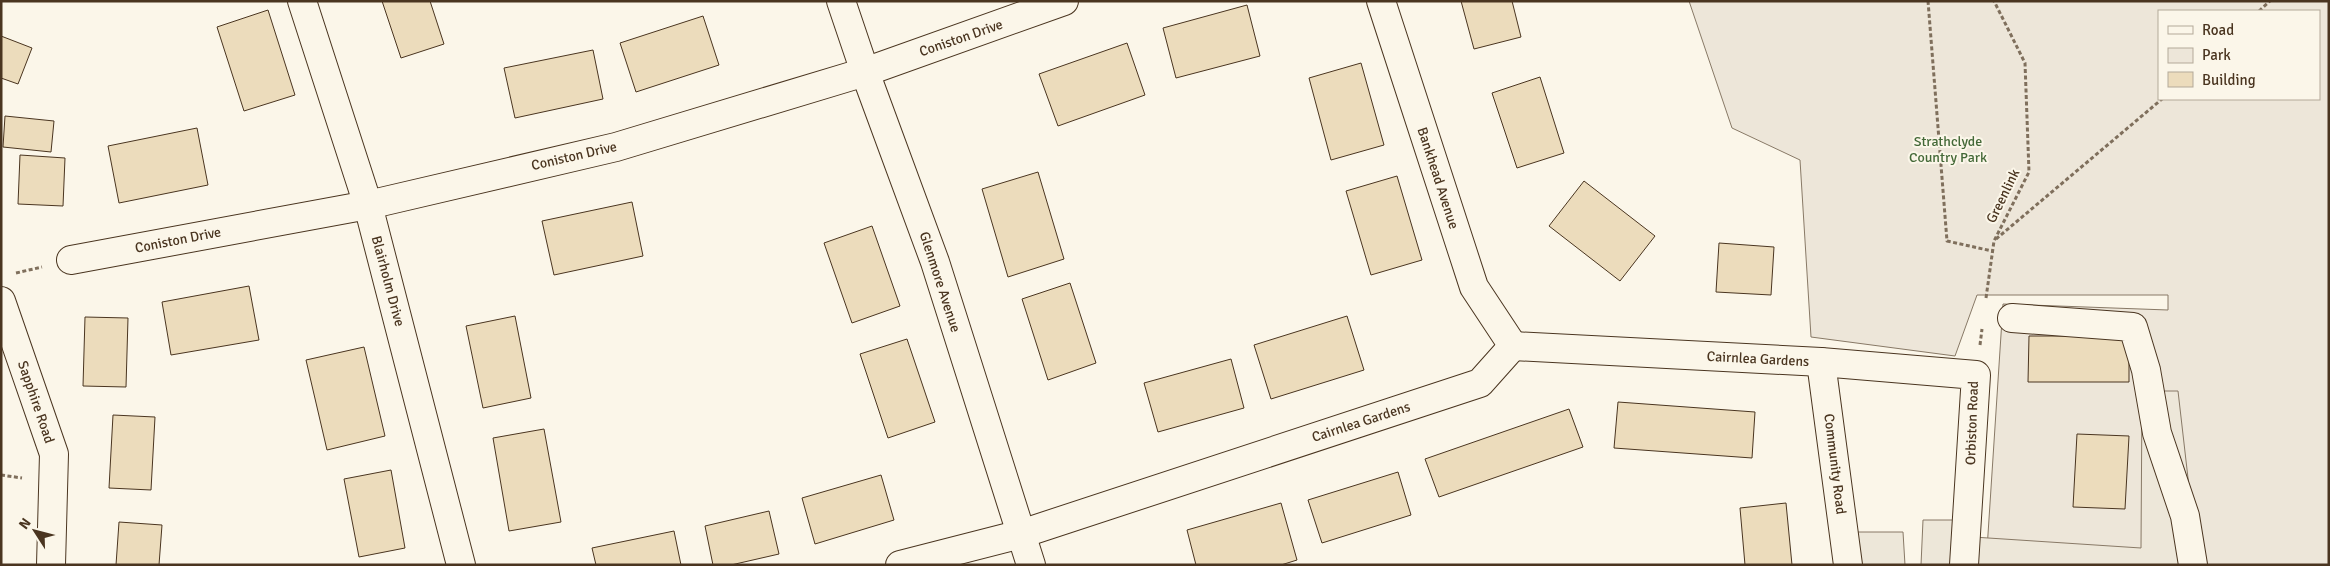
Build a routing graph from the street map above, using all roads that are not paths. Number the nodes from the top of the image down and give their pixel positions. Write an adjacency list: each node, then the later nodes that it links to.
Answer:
1 (302, 1): 6 (street, Blairholm Drive)
2 (842, 1): 5 (street, Glenmore Avenue)
3 (1064, 1): 5 (street, Coniston Drive)
4 (1381, 1): 10 (street, Bankhead Avenue)
5 (865, 72): 6 (street, Coniston Drive); 12 (street, Glenmore Avenue)
6 (368, 205): 7 (street, Coniston Drive); 14 (street, Blairholm Drive)
7 (71, 260)
8 (1, 301): 13 (street, Sapphire Road)
9 (2012, 318): 19 (street)
10 (1513, 346): 11 (street, Cairnlea Gardens); 12 (street, Cairnlea Gardens)
11 (1821, 362): 17 (street, Community Road); 18 (street, Orbiston Road)
12 (1021, 534): 15 (street, Cairnlea Gardens); 16 (street, Glenmore Avenue)
13 (51, 565)
14 (462, 565)
15 (900, 565)
16 (1031, 565)
17 (1848, 565)
18 (1964, 565)
19 (2193, 565)

